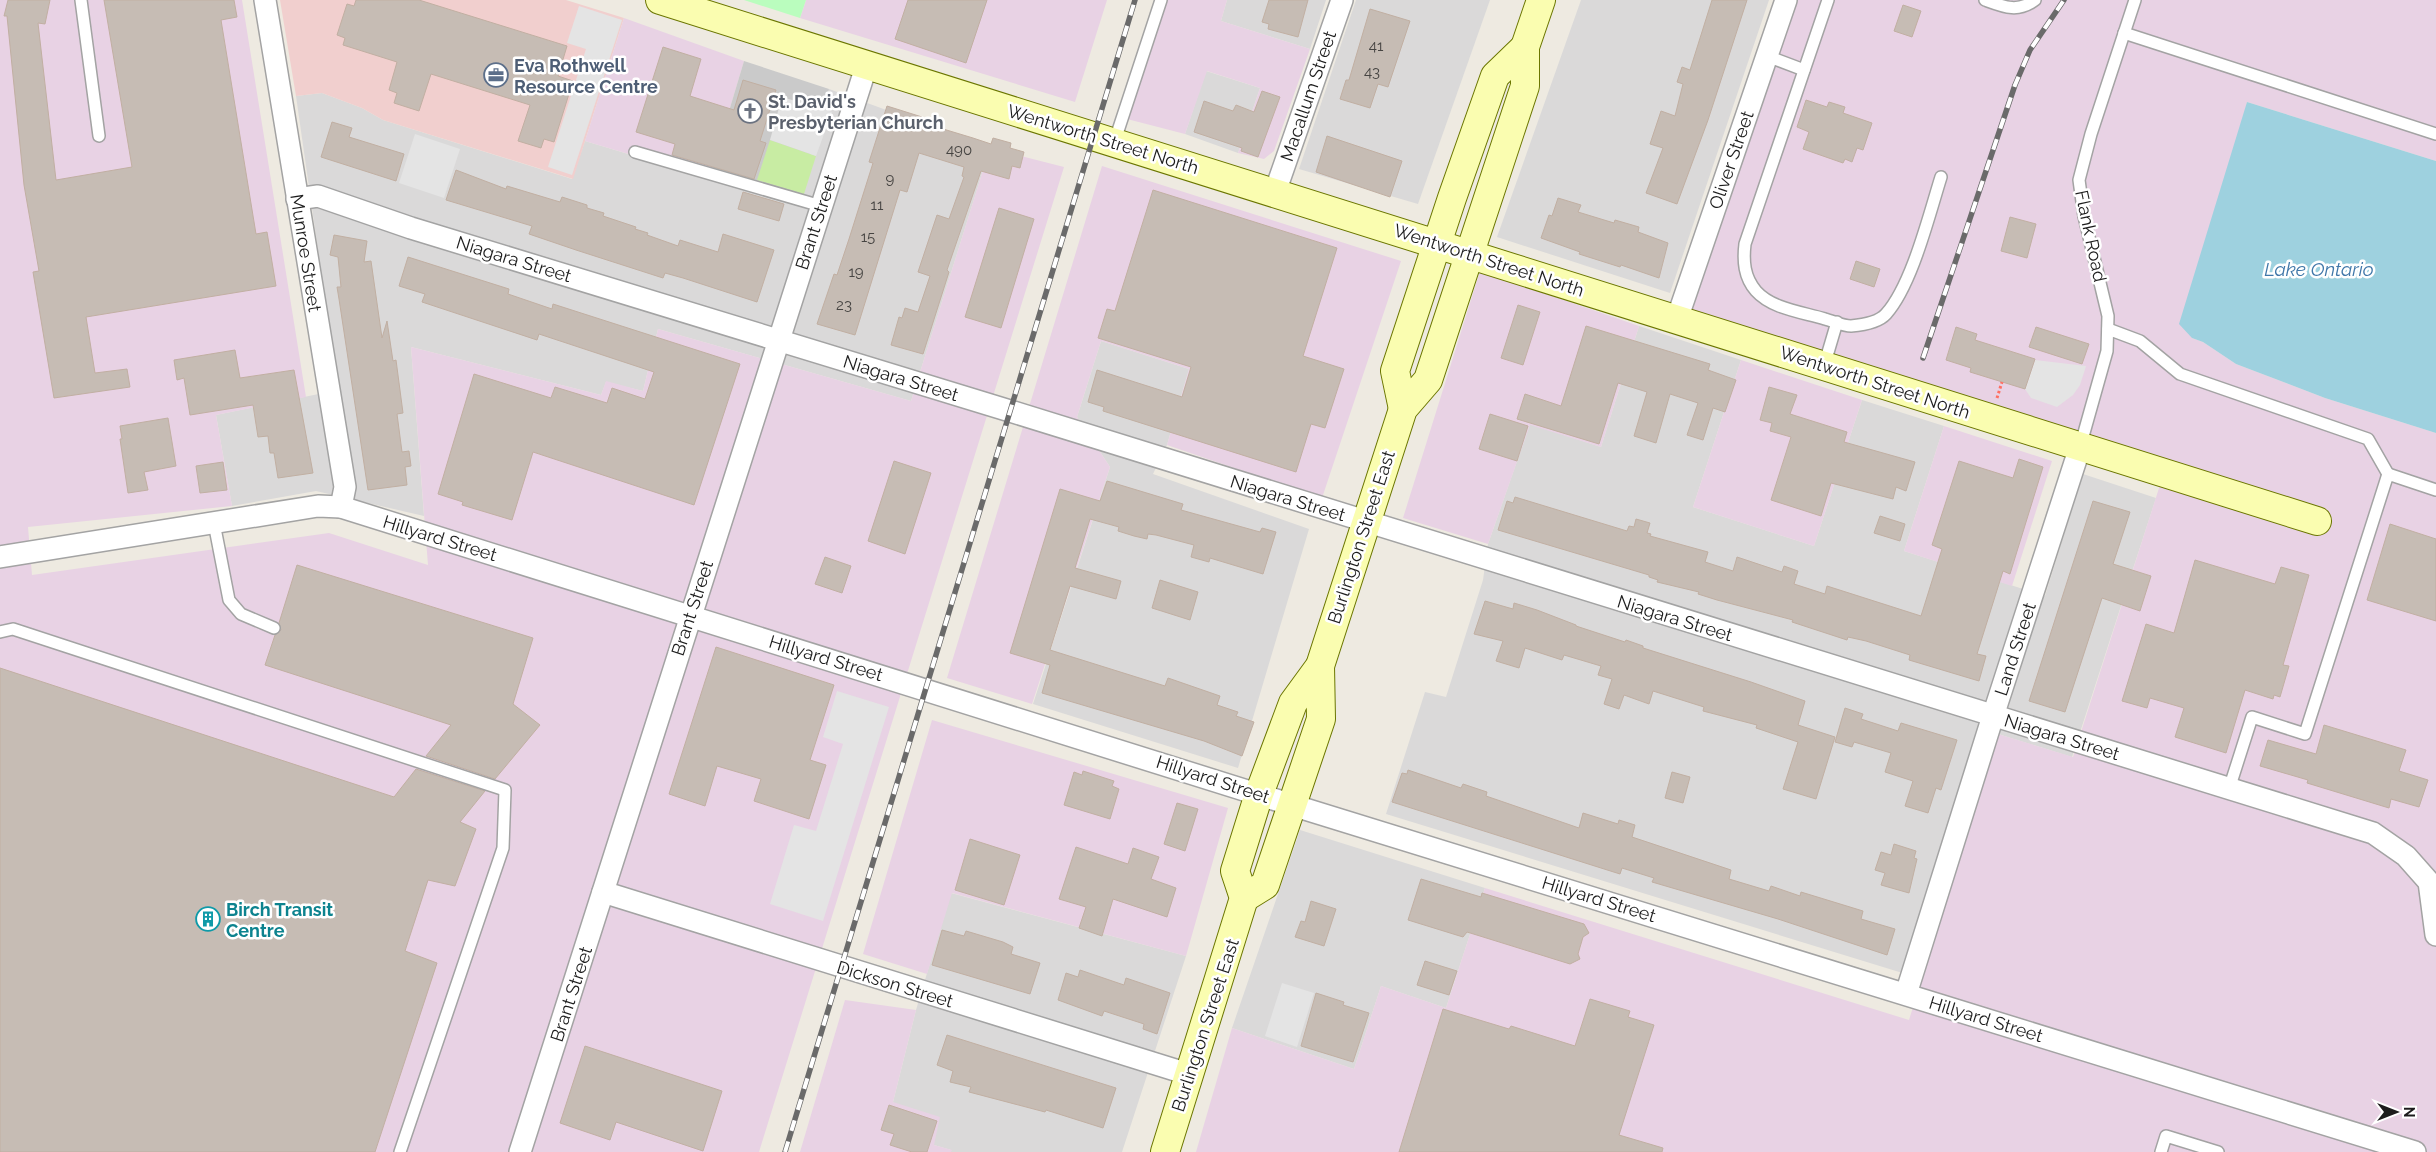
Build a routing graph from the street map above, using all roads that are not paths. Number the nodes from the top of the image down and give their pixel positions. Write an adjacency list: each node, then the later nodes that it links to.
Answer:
1 (81, 0): 18 (lane)
2 (265, 0): 23 (street, Munroe Street)
3 (660, 0): 15 (main road, Wentworth Street North)
4 (1161, 0): 19 (lane)
5 (1342, 0): 22 (street, Macallum Street)
6 (1541, 0): 13 (main road, Burlington Street East)
7 (1786, 0): 14 (street, Oliver Street)
8 (1828, 0): 16 (lane)
9 (1985, 0): 10 (lane)
10 (2036, 0)
11 (2135, 0): 12 (lane, Flank Road)
12 (2124, 33): 17 (lane); 29 (lane, Flank Road)
13 (1525, 47): 25 (main road, Burlington Street East); 26 (main road, Burlington Street East)
14 (1767, 56): 16 (lane); 27 (street, Oliver Street)
15 (867, 64): 19 (main road, Wentworth Street North); 24 (street, Brant Street)
16 (1804, 70): 28 (lane)
17 (2436, 134)
18 (99, 136)
19 (1114, 143): 22 (main road, Wentworth Street North)
20 (635, 152): 24 (lane)
21 (1941, 177): 28 (lane)
22 (1275, 192): 25 (main road, Wentworth Street North)
23 (297, 199): 30 (street, Niagara Street); 36 (street, Munroe Street)
24 (822, 206): 30 (street, Brant Street)
25 (1437, 243): 26 (main road, Wentworth Street North); 32 (main road, Burlington Street East)
26 (1469, 253): 27 (main road, Wentworth Street North); 32 (main road, Burlington Street East)
27 (1677, 319): 31 (main road, Wentworth Street North)
28 (1837, 322): 31 (lane)
29 (2108, 329): 33 (lane, Flank Road); 34 (lane)
30 (778, 340): 38 (street, Niagara Street); 41 (street, Brant Street)
31 (1824, 366): 33 (main road, Wentworth Street North)
32 (1403, 409): 38 (main road, Burlington Street East)
33 (2080, 447): 37 (main road, Wentworth Street North); 45 (street, Land Street)
34 (2388, 474): 35 (lane); 46 (lane)
35 (2436, 490)
36 (341, 507): 39 (street, Hillyard Street); 41 (street, Hillyard Street)
37 (2317, 521)
38 (1365, 522): 44 (main road, Burlington Street East); 45 (street, Niagara Street)
39 (214, 523): 40 (street, Hillyard Street); 42 (lane)
40 (0, 557)
41 (689, 616): 47 (street, Hillyard Street); 49 (street, Brant Street)
42 (274, 628)
43 (0, 632): 56 (lane)
44 (1320, 666): 47 (main road, Burlington Street East); 48 (main road, Burlington Street East)
45 (1993, 716): 46 (street, Niagara Street); 53 (street, Land Street)
46 (2229, 789): 51 (street, Niagara Street)
47 (1259, 794): 48 (street, Hillyard Street); 50 (main road, Burlington Street East)
48 (1292, 805): 50 (main road, Burlington Street East); 53 (street, Hillyard Street)
49 (603, 892): 54 (street, Dickson Street); 57 (street, Brant Street)
50 (1244, 898): 54 (main road, Burlington Street East)
51 (2434, 898): 52 (street, Niagara Street)
52 (2436, 935)
53 (1906, 994): 55 (street, Hillyard Street)
54 (1188, 1074): 58 (main road, Burlington Street East)
55 (2380, 1146): 61 (street, Hillyard Street)
56 (400, 1152)
57 (520, 1152)
58 (1165, 1152)
59 (2161, 1152): 60 (lane)
60 (2218, 1152)
61 (2415, 1152)

